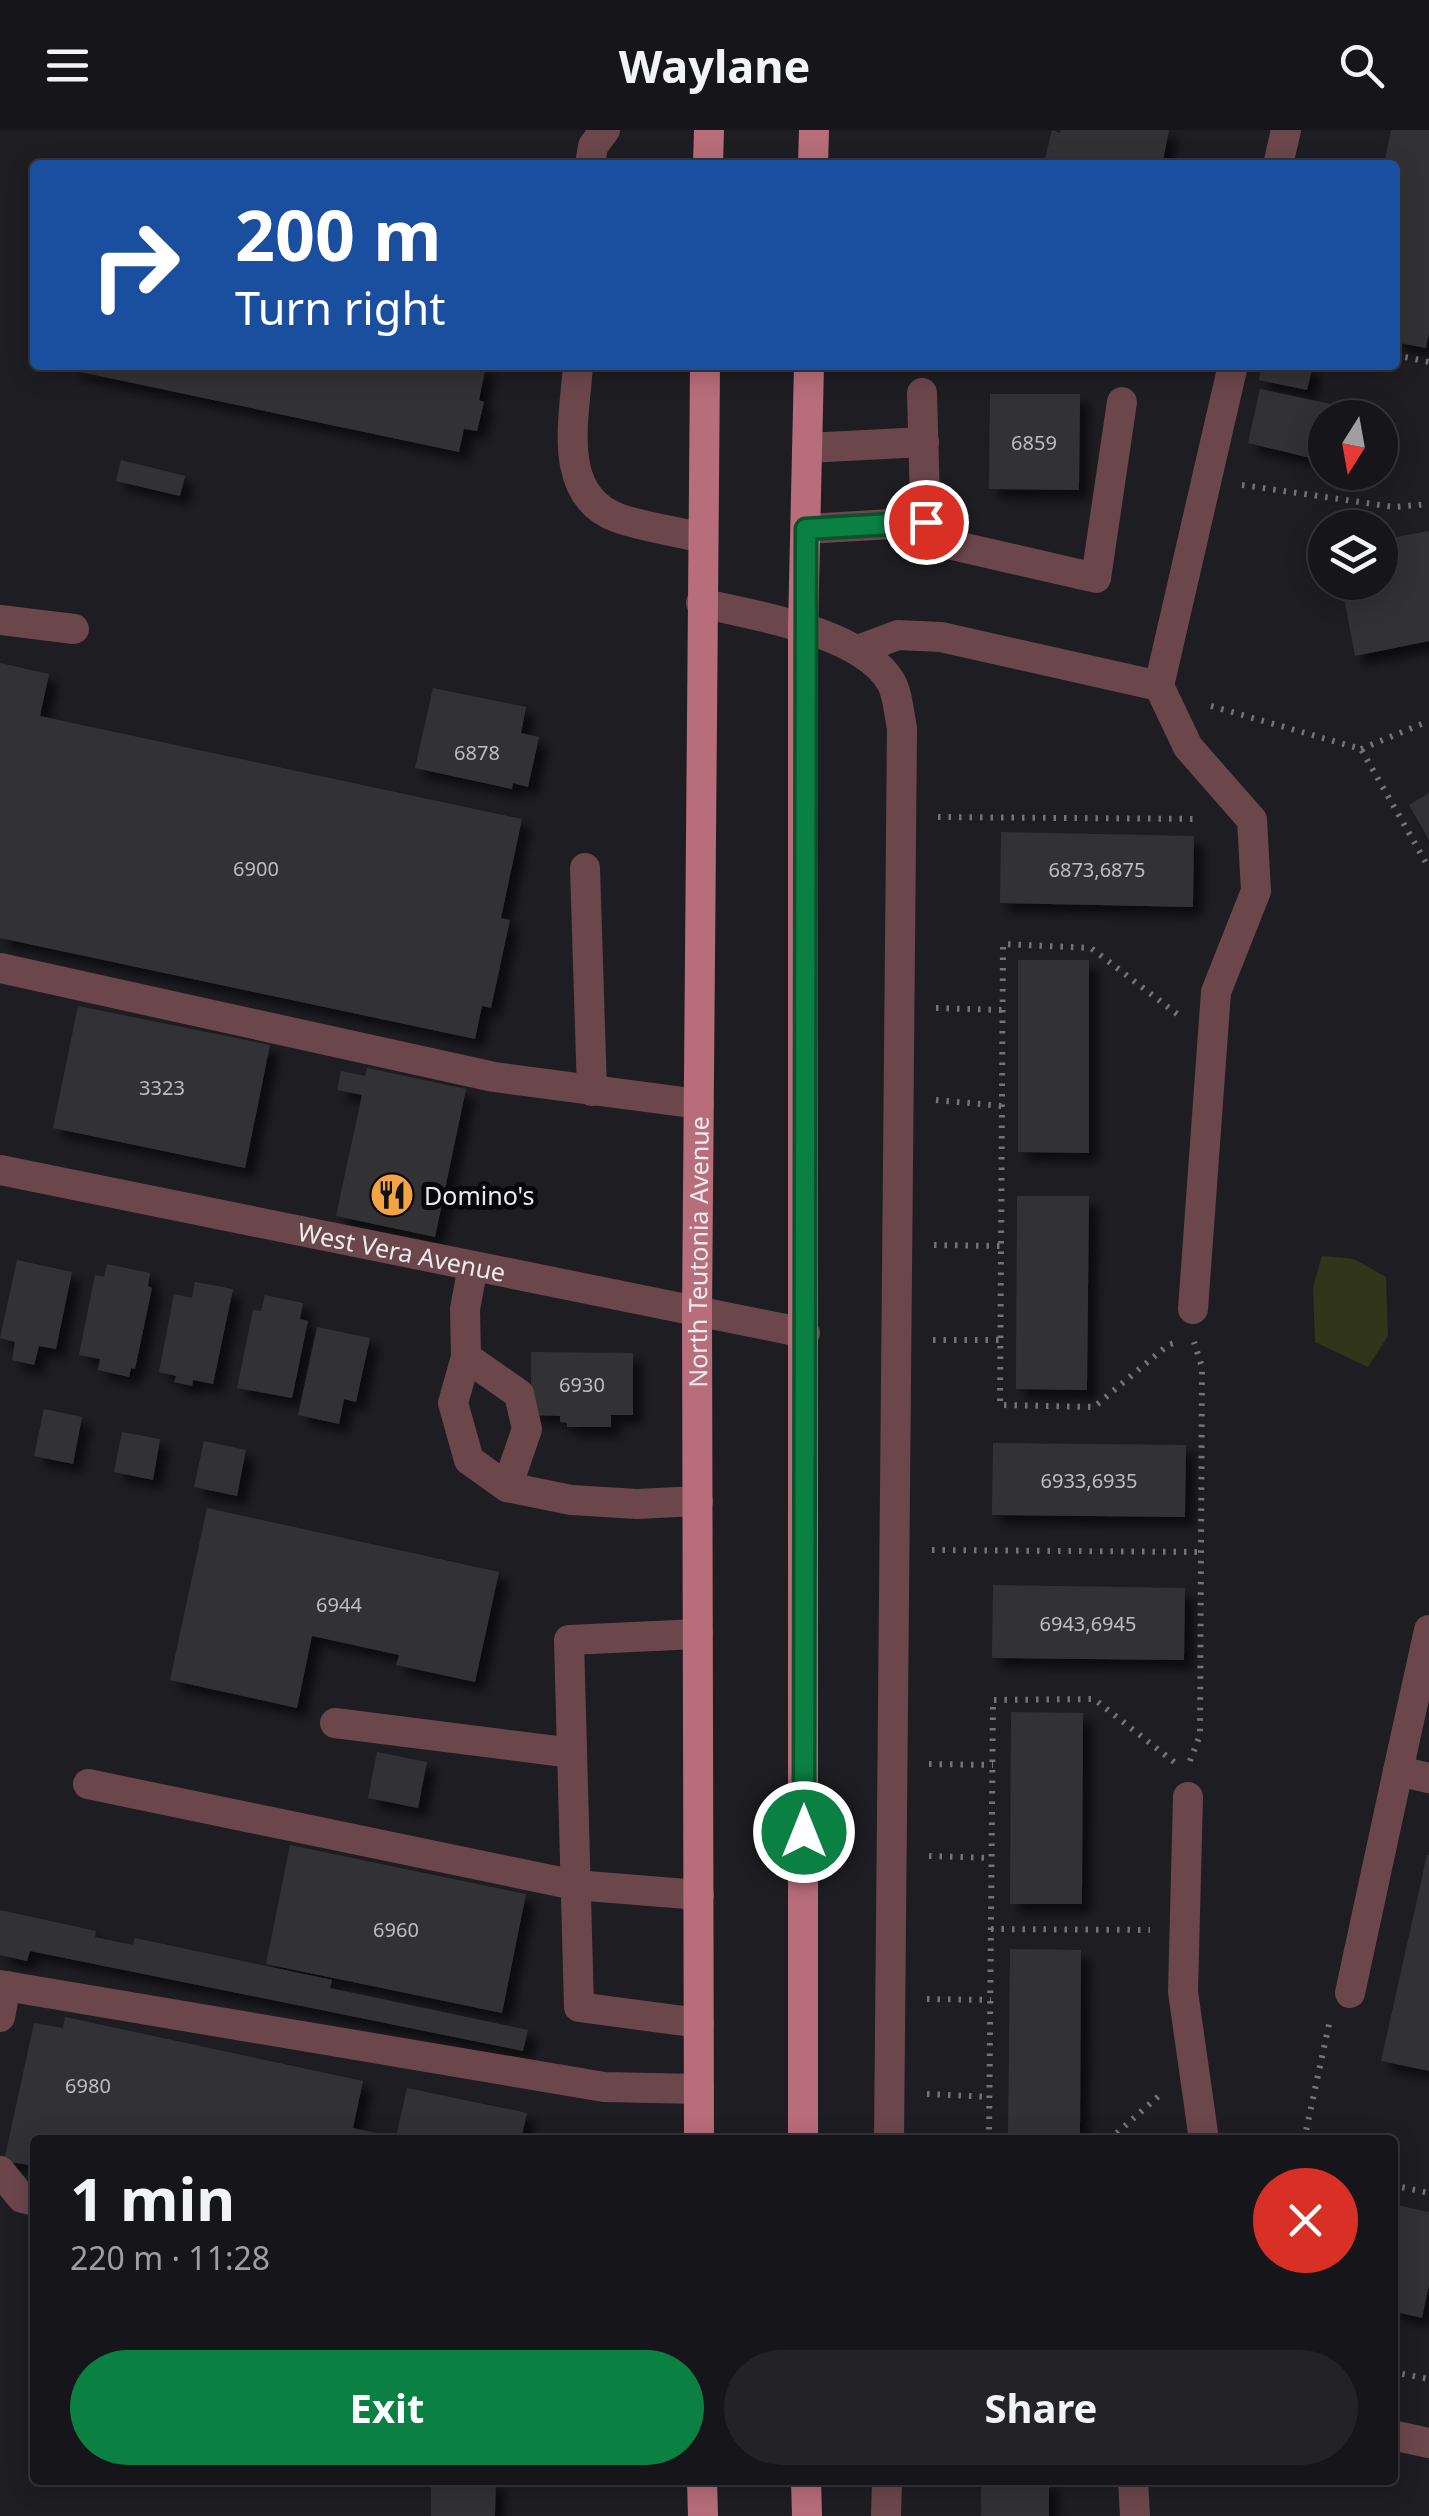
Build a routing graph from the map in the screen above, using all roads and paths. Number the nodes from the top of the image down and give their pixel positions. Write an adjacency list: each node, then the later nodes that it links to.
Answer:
1 (605, 130): 5 (street)
2 (709, 130): 6 (main road)
3 (814, 130): 7 (main road)
4 (1286, 130): 8 (street)
5 (591, 160)
6 (708, 160)
7 (813, 160)
8 (1279, 160)
9 (1400, 357): 10 (path)
10 (1429, 362)
11 (578, 370): 23 (street)
12 (705, 370): 23 (main road, North Teutonia Avenue)
13 (809, 370): 18 (main road)
14 (1232, 370): 19 (street)
15 (922, 394): 17 (street)
16 (1122, 402): 21 (street)
17 (924, 442): 18 (street); 21 (street)
18 (808, 448): 22 (main road)
19 (1206, 480): 20 (path); 29 (street)
20 (1429, 504)
21 (926, 522): 22 (street)
22 (806, 529): 26 (main road)
23 (702, 538): 24 (main road, North Teutonia Avenue)
24 (700, 603): 26 (street); 42 (main road, North Teutonia Avenue)
25 (0, 620): 27 (street)
26 (803, 627): 28 (street); 50 (main road)
27 (74, 629)
28 (858, 650): 29 (street); 86 (street)
29 (1161, 689): 31 (path); 33 (street)
30 (1429, 721): 31 (path)
31 (1361, 749): 35 (path)
32 (938, 817): 33 (path)
33 (1252, 820): 39 (street)
34 (585, 868): 40 (street)
35 (1429, 868)
36 (0, 968): 40 (street)
37 (936, 1008): 38 (path)
38 (1003, 1010): 39 (path); 43 (path)
39 (1212, 1042): 48 (street)
40 (592, 1090): 42 (street)
41 (936, 1100): 43 (path)
42 (698, 1104): 49 (main road, North Teutonia Avenue)
43 (1002, 1106): 46 (path)
44 (0, 1170): 47 (street, West Vera Avenue)
45 (934, 1246): 46 (path)
46 (1001, 1246): 52 (path)
47 (472, 1266): 49 (street, West Vera Avenue); 53 (street)
48 (1193, 1309)
49 (697, 1311): 50 (street, West Vera Avenue); 55 (main road, North Teutonia Avenue)
50 (805, 1332): 85 (main road)
51 (934, 1340): 52 (path)
52 (1000, 1340): 57 (path)
53 (466, 1357): 54 (street); 54 (street)
54 (507, 1487): 55 (street)
55 (698, 1501): 59 (main road, North Teutonia Avenue)
56 (932, 1550): 57 (path)
57 (1201, 1552): 63 (path)
58 (1429, 1630): 64 (street)
59 (698, 1634): 61 (street); 71 (main road, North Teutonia Avenue)
60 (336, 1723): 61 (street)
61 (572, 1753): 70 (street)
62 (929, 1764): 63 (path)
63 (993, 1765): 69 (path)
64 (1398, 1770): 65 (street); 75 (street)
65 (1429, 1778)
66 (88, 1784): 70 (street)
67 (1188, 1797): 73 (street)
68 (929, 1856): 69 (path)
69 (992, 1858): 72 (path)
70 (576, 1884): 71 (street); 79 (street)
71 (699, 1895): 79 (main road, North Teutonia Avenue)
72 (992, 1930): 73 (path); 77 (path)
73 (1185, 1930): 80 (street)
74 (3, 1986): 78 (street); 81 (street)
75 (1350, 1993): 90 (path)
76 (928, 1999): 77 (path)
77 (991, 2000): 83 (path)
78 (0, 2017)
79 (699, 2023): 81 (main road, North Teutonia Avenue)
80 (1192, 2065): 88 (path); 89 (street)
81 (699, 2089): 84 (main road, North Teutonia Avenue)
82 (926, 2094): 83 (path)
83 (990, 2097): 87 (path)
84 (699, 2135)
85 (803, 2135)
86 (889, 2135)
87 (990, 2135)
88 (1115, 2135)
89 (1203, 2135)
90 (1305, 2135)
91 (0, 2171): 94 (street)
92 (1398, 2186): 93 (path)
93 (1429, 2192)
94 (30, 2200)
95 (1398, 2373): 96 (path)
96 (1429, 2379)
97 (1398, 2437): 98 (street)
98 (1429, 2443)
99 (702, 2485): 103 (main road)
100 (806, 2485): 104 (main road)
101 (886, 2485): 105 (street)
102 (1133, 2485): 106 (street)
103 (703, 2516)
104 (807, 2516)
105 (886, 2516)
106 (1135, 2516)

